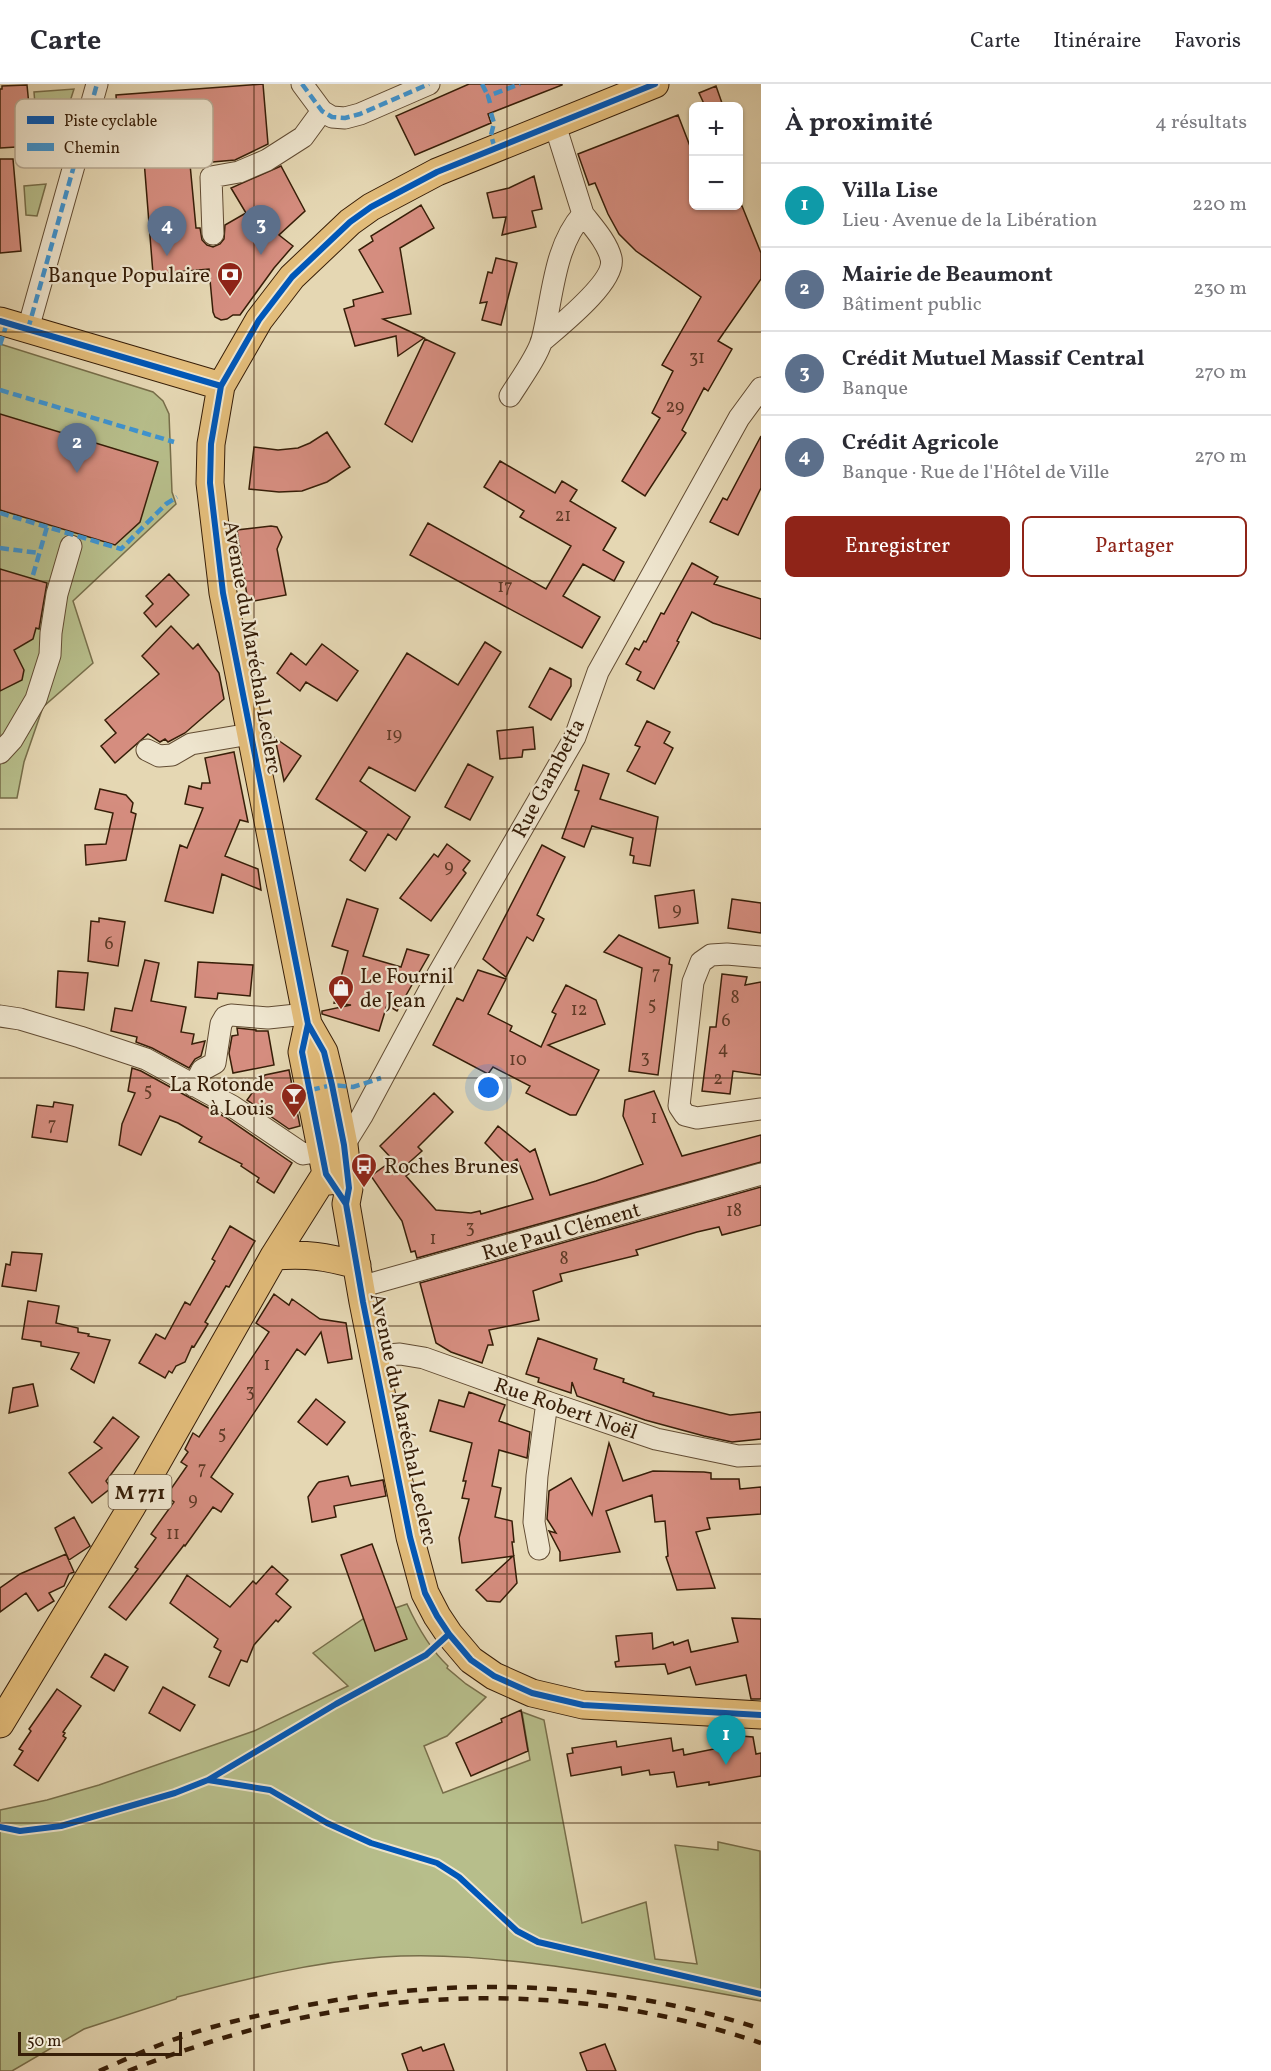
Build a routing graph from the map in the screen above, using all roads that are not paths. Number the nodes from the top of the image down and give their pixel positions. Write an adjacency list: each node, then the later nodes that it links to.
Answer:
1 (97, 84): 5 (street)
2 (302, 84): 6 (street)
3 (429, 84): 6 (street)
4 (655, 84): 7 (main road, Avenue du Maréchal Leclerc)
5 (93, 99)
6 (322, 111): 10 (street)
7 (555, 125): 9 (street); 14 (main road, Avenue du Maréchal Leclerc)
8 (73, 168): 12 (street)
9 (583, 214): 13 (street); 13 (street)
10 (213, 234)
11 (0, 321): 12 (main road)
12 (28, 329): 14 (main road)
13 (541, 342): 16 (street)
14 (221, 387): 18 (main road, Avenue du Maréchal Leclerc)
15 (761, 388): 26 (street, Rue Gambetta)
16 (510, 396)
17 (71, 546): 20 (street)
18 (250, 734): 19 (street); 23 (main road, Avenue du Maréchal Leclerc)
19 (147, 750)
20 (0, 753)
21 (761, 957): 27 (street)
22 (0, 1016): 24 (street)
23 (307, 1019): 24 (street); 25 (main road, Avenue du Maréchal Leclerc); 28 (main road, Avenue du Maréchal Leclerc)
24 (194, 1086): 28 (street)
25 (334, 1101): 26 (street); 28 (main road, Avenue du Maréchal Leclerc)
26 (367, 1103): 28 (street, Rue Gambetta)
27 (761, 1109)
28 (331, 1156): 30 (main road, M 771); 31 (main road, Avenue du Maréchal Leclerc)
29 (761, 1174): 31 (street, Rue Paul Clément)
30 (274, 1256): 31 (main road); 37 (main road, M 771)
31 (358, 1276): 32 (main road, Avenue du Maréchal Leclerc)
32 (374, 1356): 33 (street, Rue Robert Noël); 36 (main road, Avenue du Maréchal Leclerc)
33 (547, 1402): 34 (street, Rue Robert Noël); 35 (street)
34 (761, 1455)
35 (539, 1550)
36 (761, 1715)
37 (0, 1724)

